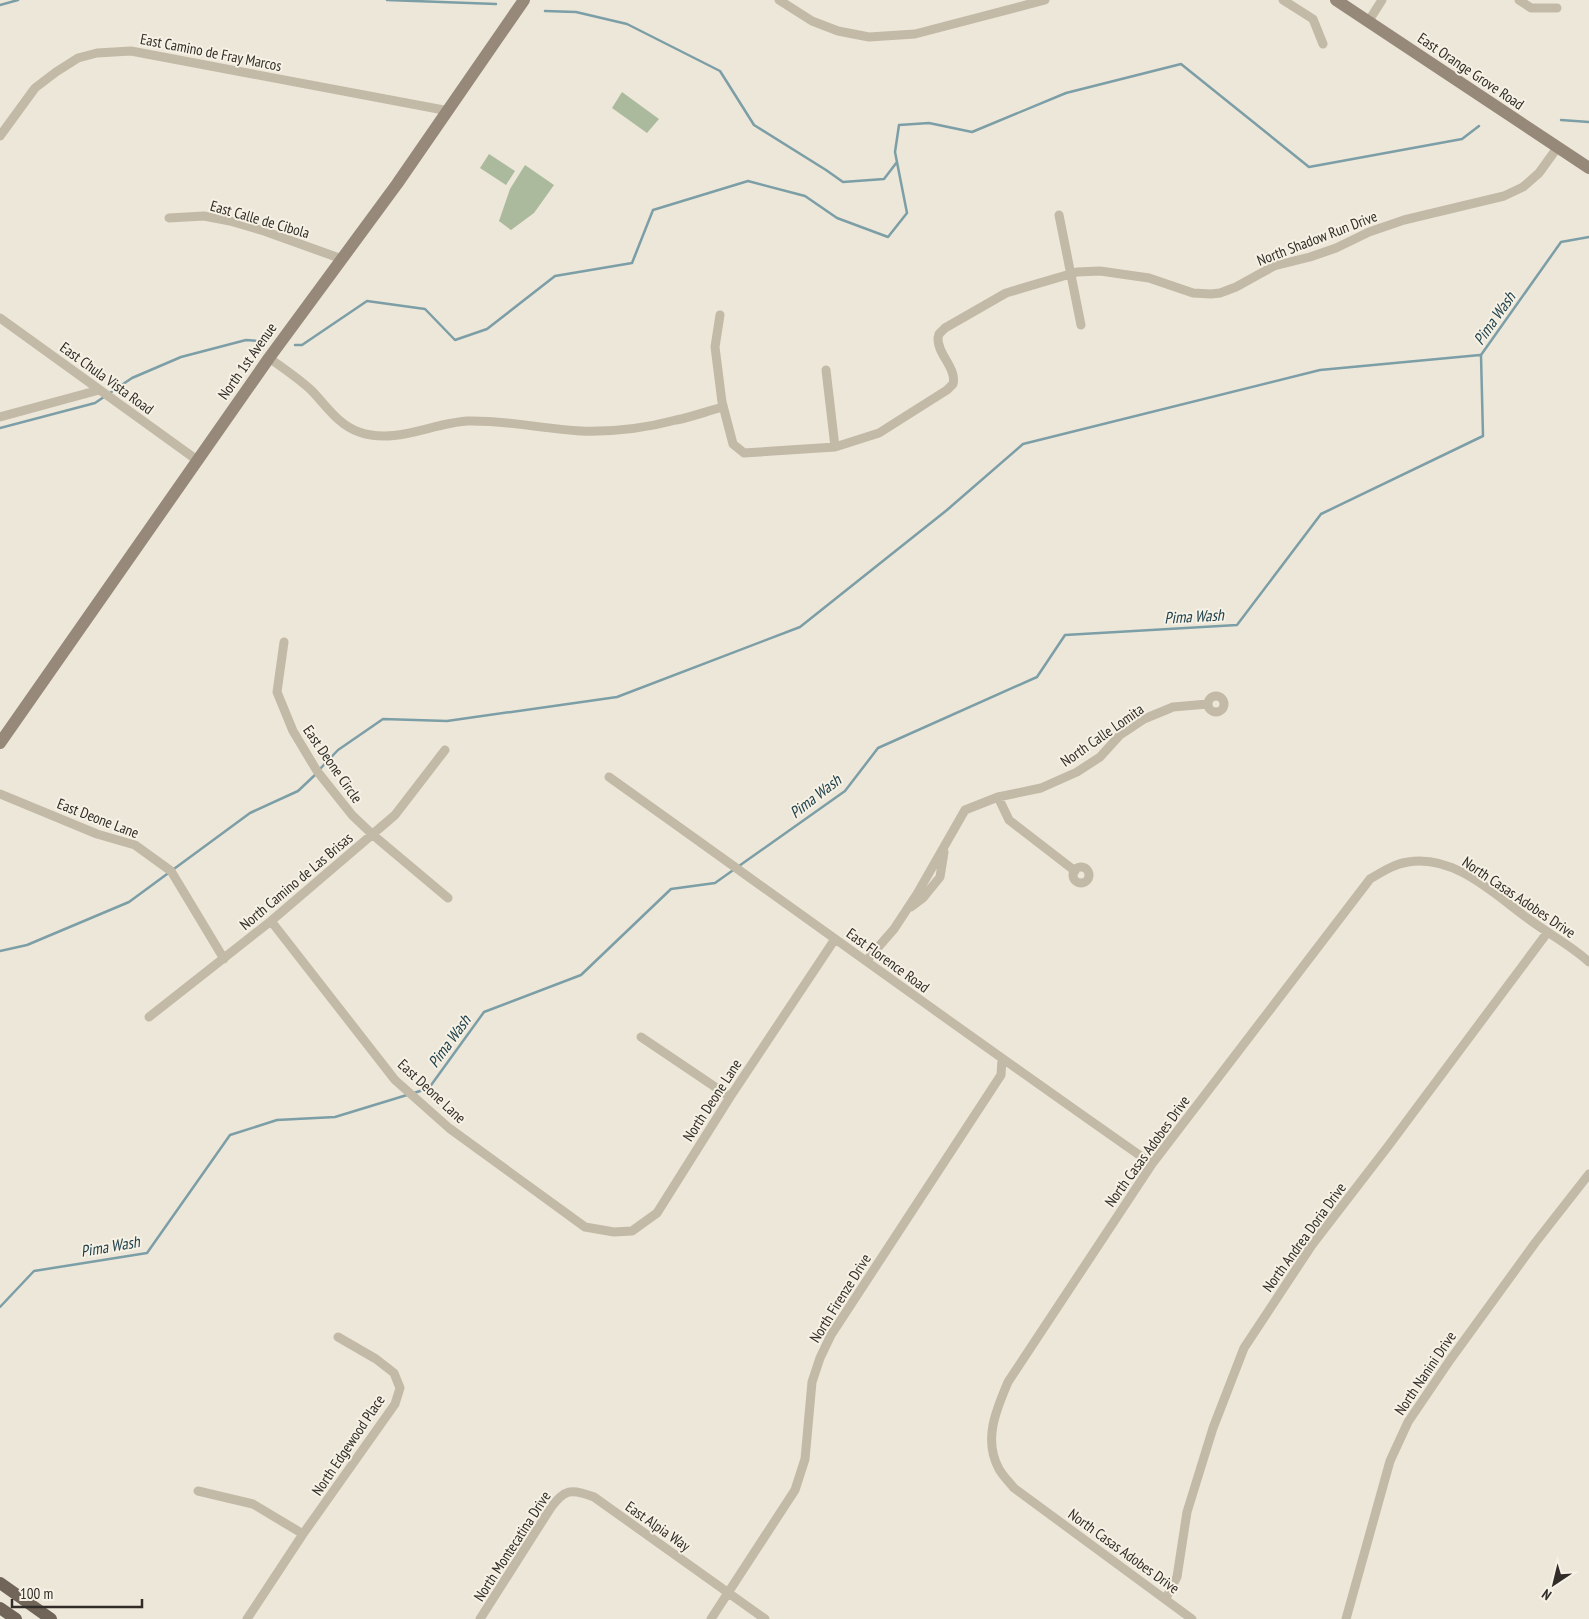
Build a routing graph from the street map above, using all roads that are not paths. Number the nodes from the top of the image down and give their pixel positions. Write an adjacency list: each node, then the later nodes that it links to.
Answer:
1 (524, 0): 11 (main road, North 1st Avenue)
2 (778, 0): 3 (street)
3 (1044, 0)
4 (1283, 0): 10 (street)
5 (1336, 0): 9 (main road, East Orange Grove Road)
6 (1382, 0): 9 (street)
7 (1519, 0): 8 (street)
8 (1556, 8)
9 (1368, 22): 13 (main road, East Orange Grove Road)
10 (1323, 44)
11 (449, 110): 12 (street, East Camino de Fray Marcos); 17 (main road, North 1st Avenue)
12 (0, 136)
13 (1557, 148): 14 (main road, East Orange Grove Road); 18 (street, North Shadow Run Drive)
14 (1589, 168)
15 (1059, 215): 18 (street)
16 (169, 218): 17 (street, East Calle de Cibola)
17 (342, 259): 22 (main road, North 1st Avenue)
18 (1072, 272): 21 (street); 27 (street, North Shadow Run Drive)
19 (720, 315): 25 (street)
20 (0, 318): 24 (street, East Chula Vista Road)
21 (1081, 325)
22 (269, 358): 25 (street); 28 (main road, North 1st Avenue)
23 (826, 370): 27 (street)
24 (99, 390): 26 (street); 28 (street, East Chula Vista Road)
25 (723, 406): 27 (street)
26 (0, 416)
27 (835, 447)
28 (197, 460): 31 (main road, North 1st Avenue)
29 (284, 642): 36 (street, East Deone Circle)
30 (1208, 704): 35 (street, North Calle Lomita)
31 (0, 743)
32 (445, 750): 36 (street, North Camino de Las Brisas)
33 (610, 777): 41 (street, East Florence Road)
34 (0, 794): 42 (street, East Deone Lane)
35 (998, 798): 37 (street); 43 (street, North Calle Lomita)
36 (373, 835): 38 (street, East Deone Circle); 39 (street, North Camino de Las Brisas)
37 (1075, 871)
38 (448, 898)
39 (271, 922): 42 (street, North Camino de Las Brisas); 51 (street, East Deone Lane)
40 (1547, 932): 44 (street, North Casas Adobes Drive); 49 (street, North Casas Adobes Drive); 58 (street, North Andrea Doria Drive)
41 (835, 939): 43 (street, East Florence Road); 48 (street, North Deone Lane)
42 (224, 959): 45 (street, North Camino de Las Brisas)
43 (867, 960): 47 (street, East Florence Road)
44 (1589, 962)
45 (149, 1017)
46 (640, 1037): 48 (street)
47 (1002, 1059): 49 (street, East Florence Road); 57 (street, North Firenze Drive)
48 (730, 1097): 51 (street, North Deone Lane)
49 (1152, 1164): 58 (street, North Casas Adobes Drive)
50 (1589, 1174): 67 (street, North Nanini Drive)
51 (585, 1227)
52 (338, 1337): 55 (street, North Edgewood Place)
53 (198, 1491): 55 (street)
54 (569, 1491): 57 (street, East Alpia Way); 63 (street, North Montecatina Drive)
55 (303, 1534): 62 (street, North Edgewood Place)
56 (2, 1588): 61 (main road)
57 (728, 1592): 64 (street, North Firenze Drive); 65 (street, East Alpia Way)
58 (1166, 1598): 66 (street, North Casas Adobes Drive)
59 (0, 1608): 60 (main road)
60 (16, 1619)
61 (51, 1619)
62 (247, 1619)
63 (480, 1619)
64 (711, 1619)
65 (765, 1619)
66 (1192, 1619)
67 (1346, 1619)

